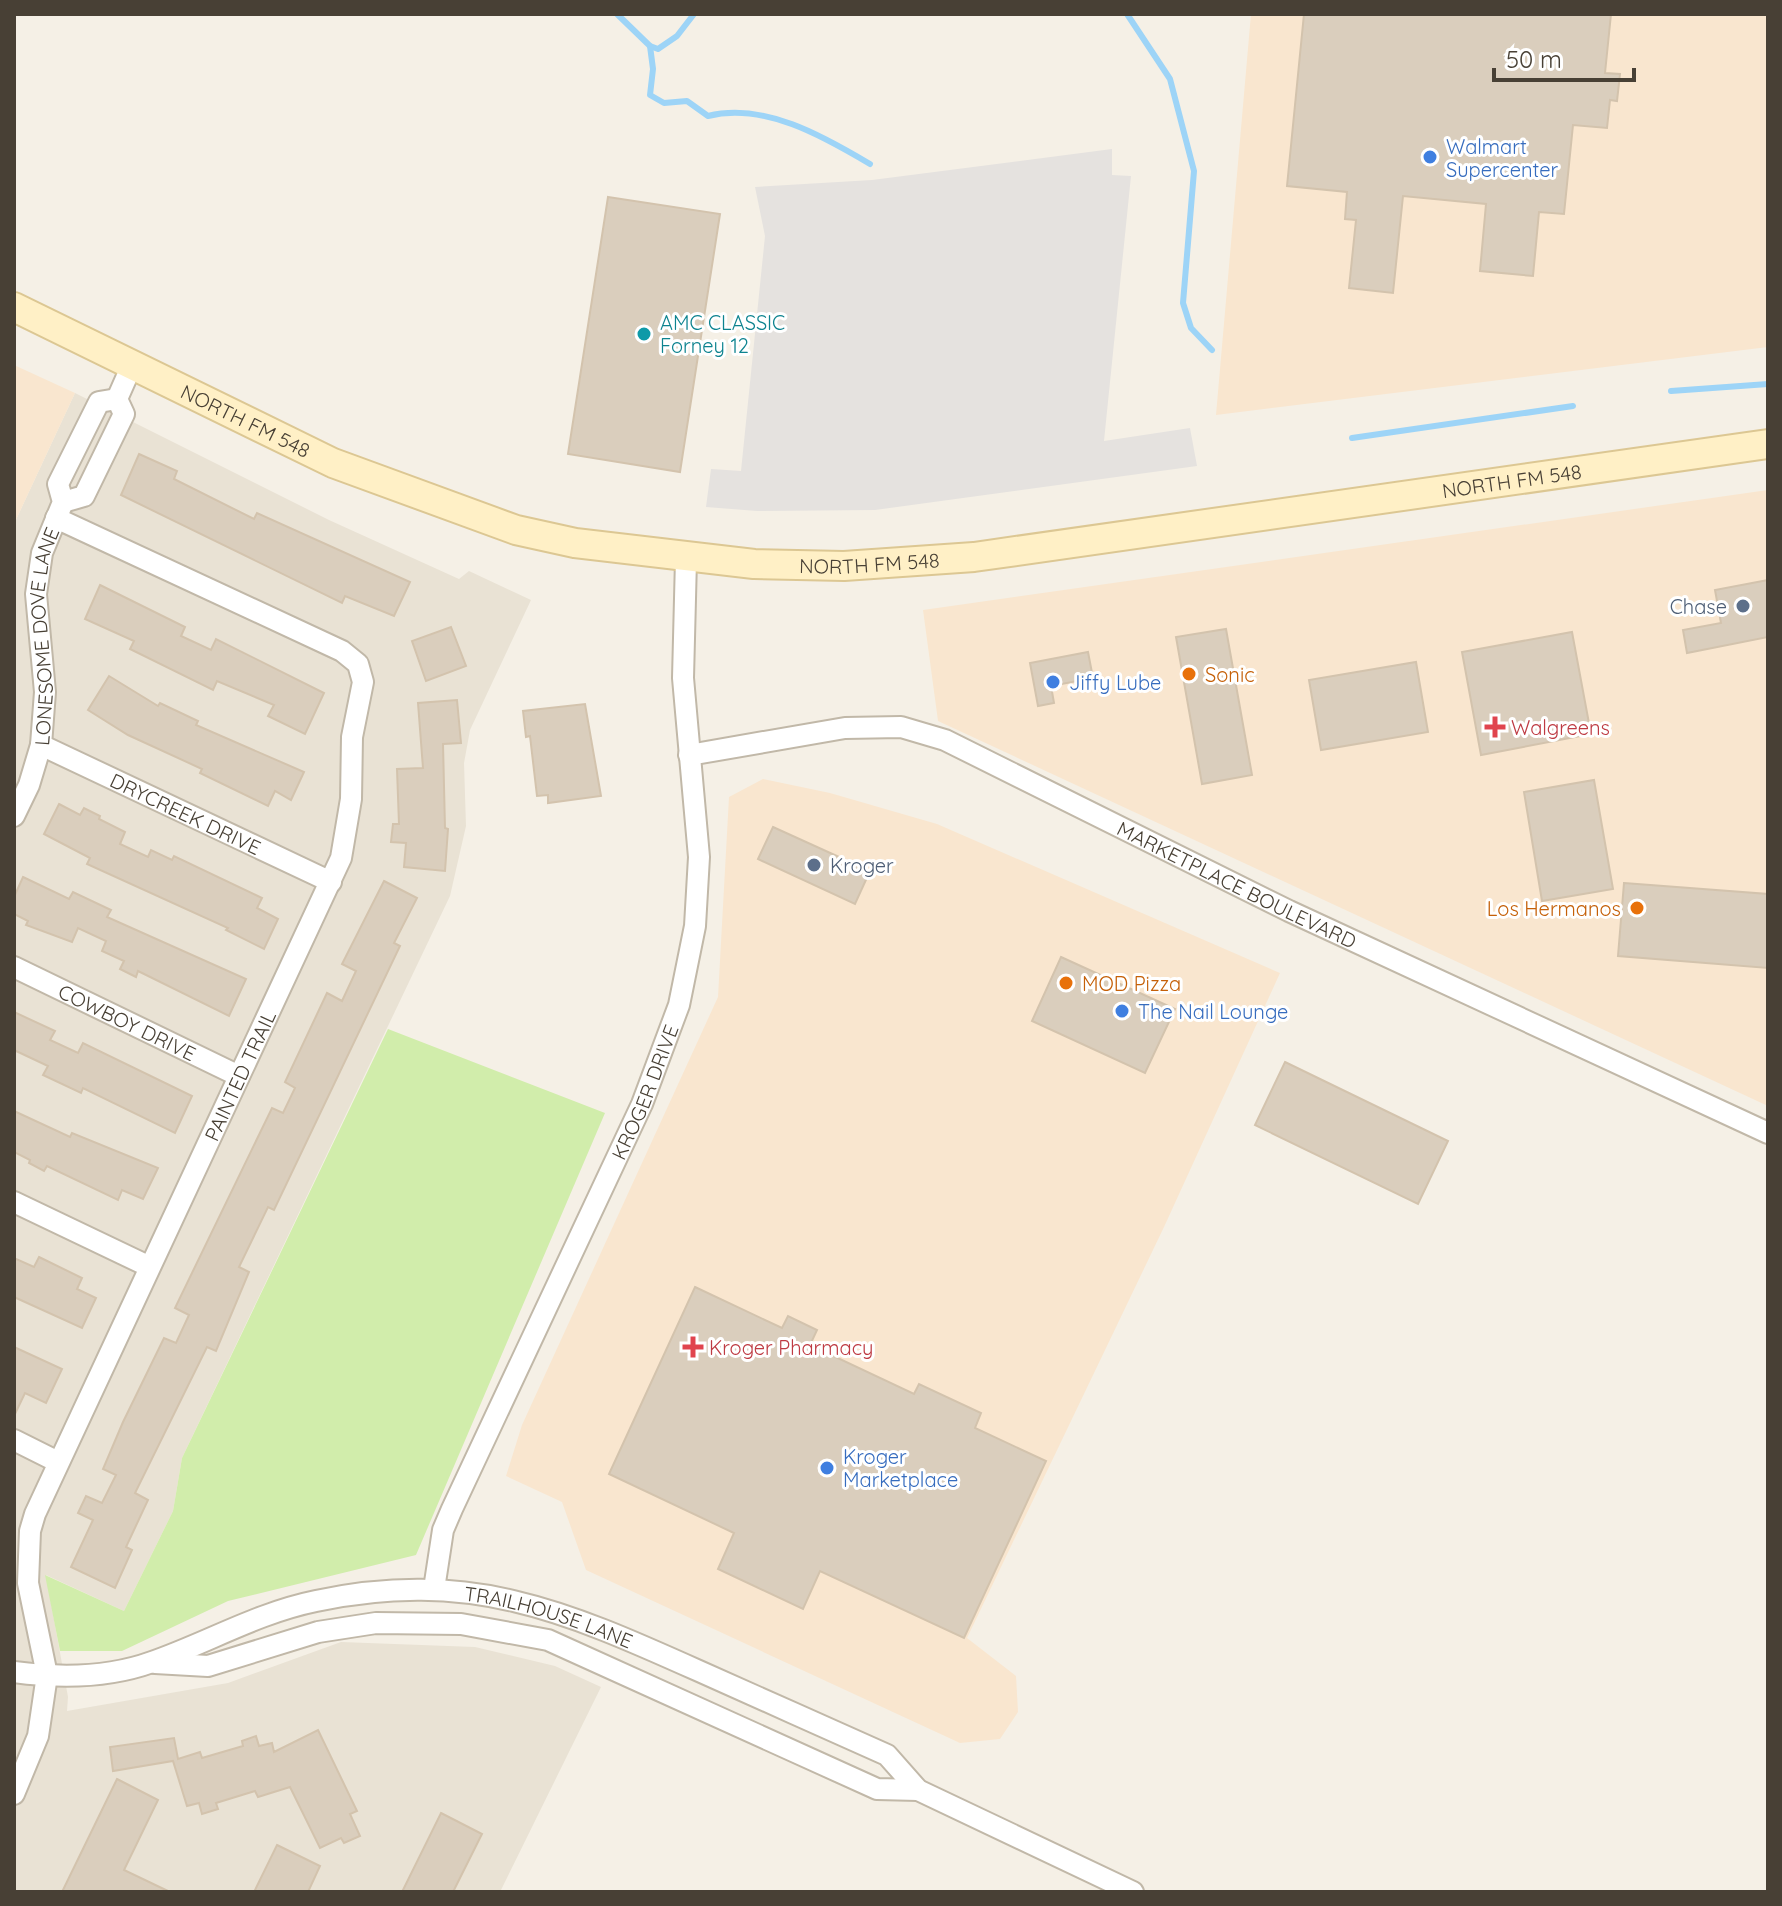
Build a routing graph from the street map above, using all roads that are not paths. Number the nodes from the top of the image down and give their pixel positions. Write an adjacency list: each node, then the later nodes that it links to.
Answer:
1 (14, 307): 2 (main road, NORTH FM 548)
2 (132, 365): 3 (street, LONESOME DOVE LANE); 6 (main road, NORTH FM 548)
3 (117, 399): 5 (street, LONESOME DOVE LANE); 5 (street, LONESOME DOVE LANE)
4 (1768, 444): 6 (main road, NORTH FM 548)
5 (60, 510): 7 (street, LONESOME DOVE LANE); 10 (street, PAINTED TRAIL)
6 (686, 559): 8 (street, KROGER DRIVE)
7 (41, 745): 9 (street, LONESOME DOVE LANE); 10 (street, DRYCREEK DRIVE)
8 (689, 755): 13 (street, MARKETPLACE BOULEVARD); 18 (street, KROGER DRIVE)
9 (14, 816)
10 (331, 882): 12 (street, PAINTED TRAIL)
11 (14, 967): 12 (street, COWBOY DRIVE)
12 (239, 1076): 15 (street, PAINTED TRAIL)
13 (1768, 1133)
14 (14, 1202): 15 (street)
15 (148, 1266): 17 (street, PAINTED TRAIL)
16 (14, 1440): 17 (street)
17 (56, 1461): 21 (street, PAINTED TRAIL)
18 (434, 1589): 19 (street, TRAILHOUSE LANE); 22 (street, TRAILHOUSE LANE)
19 (151, 1663): 21 (street, TRAILHOUSE LANE); 22 (street, TRAILHOUSE LANE)
20 (14, 1672): 21 (street, TRAILHOUSE LANE)
21 (47, 1675): 23 (street, PAINTED TRAIL)
22 (918, 1790): 24 (street, TRAILHOUSE LANE)
23 (14, 1794)
24 (1133, 1892)

